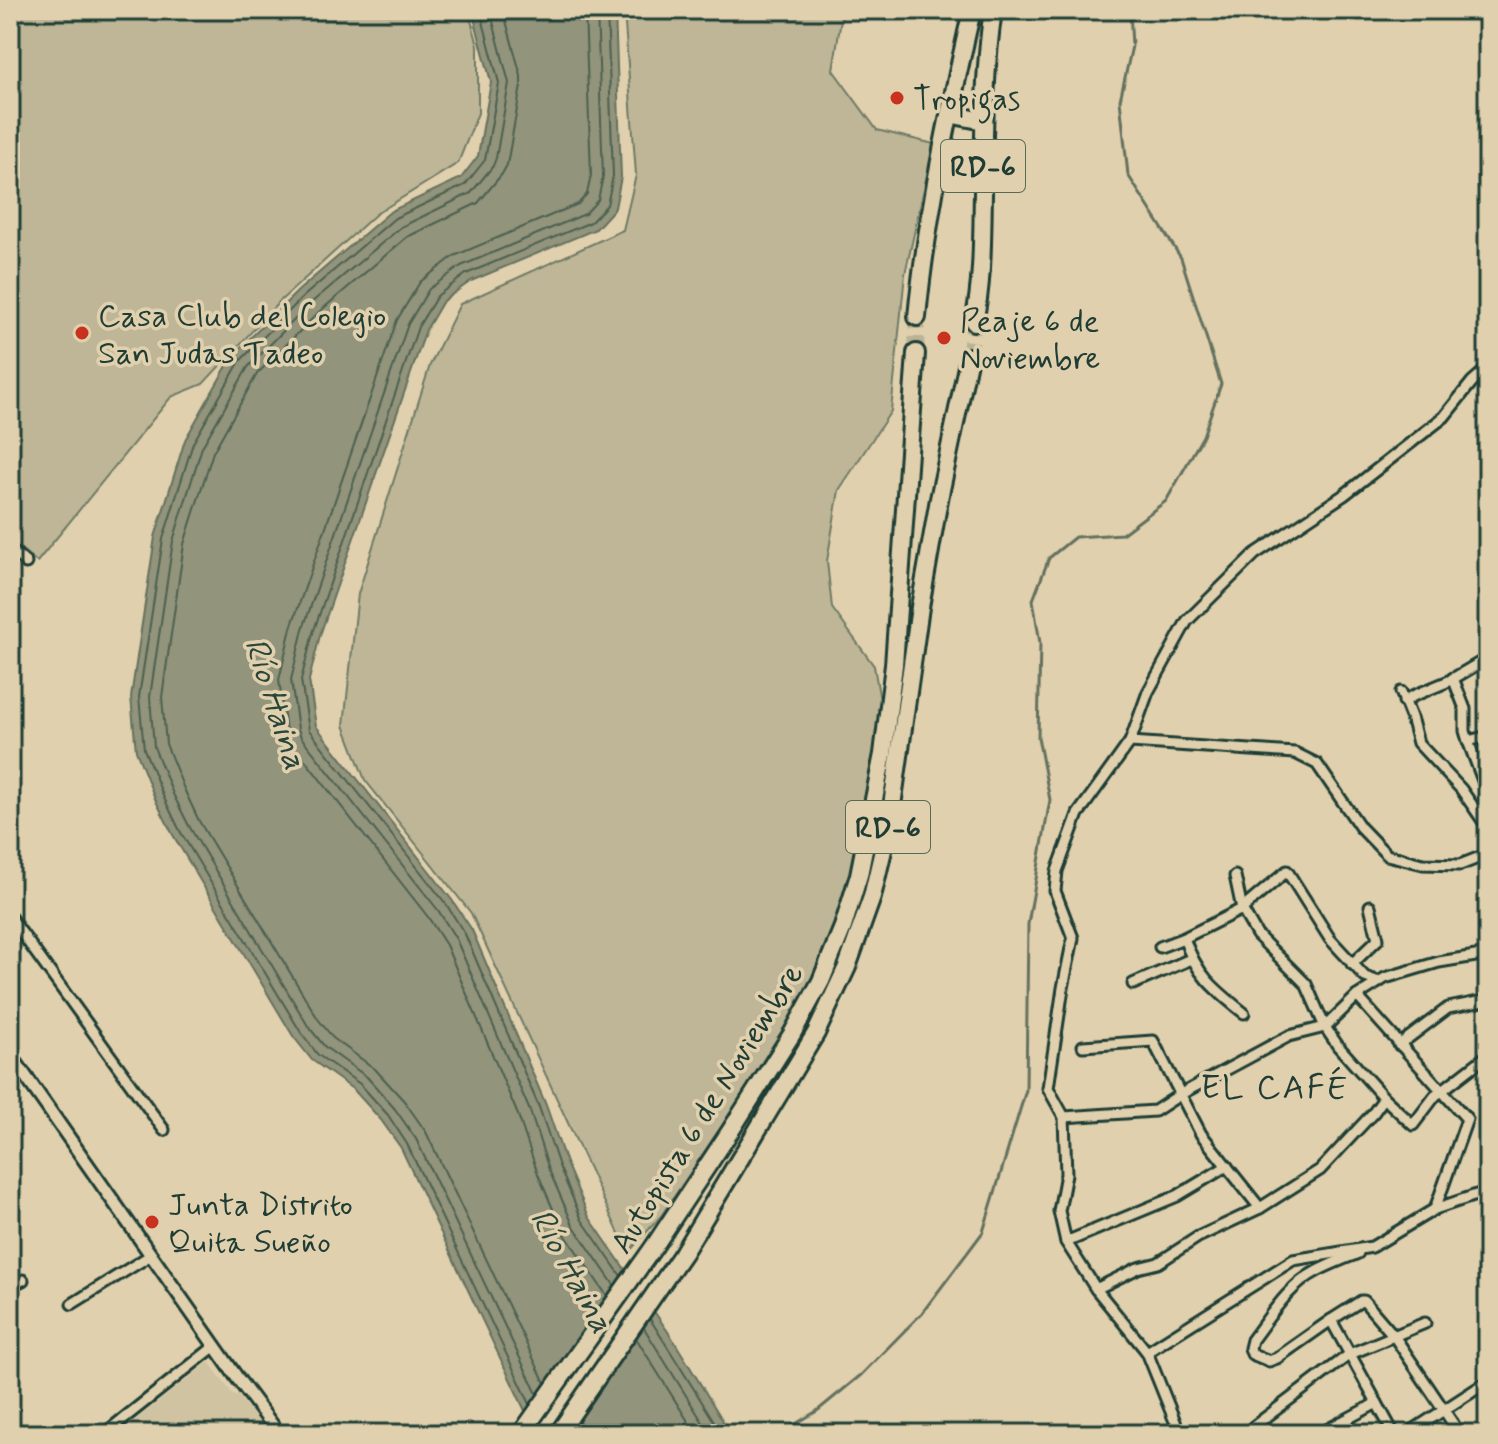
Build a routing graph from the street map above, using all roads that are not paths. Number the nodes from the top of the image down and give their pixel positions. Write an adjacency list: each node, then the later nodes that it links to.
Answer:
1 (972, 10): 3 (highway, RD-6)
2 (993, 10): 4 (highway, RD-6)
3 (949, 114): 4 (highway); 5 (highway, RD-6)
4 (984, 121): 6 (highway, RD-6)
5 (917, 317)
6 (974, 322)
7 (916, 353): 67 (highway, Autopista 6 de Noviembre / RD-6)
8 (969, 357): 68 (highway, Autopista 6 de Noviembre / RD-6)
9 (1488, 368): 16 (street)
10 (10, 549): 11 (street)
11 (26, 563)
12 (1488, 658): 13 (street)
13 (1453, 678): 15 (street); 18 (street)
14 (1488, 736): 15 (street)
15 (1468, 741): 17 (street)
16 (1130, 742): 19 (street); 42 (street)
17 (1488, 794)
18 (1488, 828)
19 (1488, 854)
20 (1235, 876): 22 (street)
21 (1370, 906): 28 (street)
22 (1242, 909): 24 (street); 28 (street); 34 (street)
23 (10, 917): 43 (street)
24 (1184, 938): 25 (street); 27 (street)
25 (1160, 947)
26 (1488, 954): 29 (street)
27 (1191, 959): 30 (street); 33 (street)
28 (1352, 964): 29 (street)
29 (1379, 982): 31 (street)
30 (1133, 984)
31 (1357, 996): 34 (street); 35 (street)
32 (1488, 1000): 35 (street)
33 (1244, 1013)
34 (1325, 1027): 40 (street); 41 (street)
35 (1399, 1045): 39 (street)
36 (1083, 1046): 40 (street)
37 (10, 1054): 50 (street)
38 (1488, 1055): 39 (street)
39 (1443, 1091): 41 (street); 47 (street)
40 (1181, 1094): 42 (street); 44 (street)
41 (1384, 1098): 46 (street)
42 (1064, 1117): 48 (street)
43 (164, 1130)
44 (1227, 1166): 46 (street); 48 (street)
45 (1488, 1191): 47 (street)
46 (1260, 1208): 53 (street)
47 (1435, 1209): 49 (street)
48 (1066, 1242): 53 (street)
49 (1372, 1247): 55 (street); 59 (street)
50 (151, 1255): 54 (street); 58 (street)
51 (23, 1280): 52 (street)
52 (10, 1286)
53 (1096, 1289): 59 (street)
54 (72, 1304)
55 (1331, 1320): 57 (street); 60 (street)
56 (1425, 1323): 57 (street)
57 (1394, 1336): 60 (street); 63 (street)
58 (215, 1346): 65 (street); 66 (street)
59 (1147, 1352): 69 (street)
60 (1350, 1354): 62 (street); 64 (street)
61 (1484, 1384): 63 (street)
62 (1377, 1403): 70 (street); 71 (street)
63 (1444, 1410): 72 (street); 73 (street)
64 (1253, 1427)
65 (104, 1434)
66 (279, 1434)
67 (521, 1434)
68 (558, 1434)
69 (1180, 1434)
70 (1319, 1434)
71 (1394, 1434)
72 (1407, 1434)
73 (1460, 1434)

